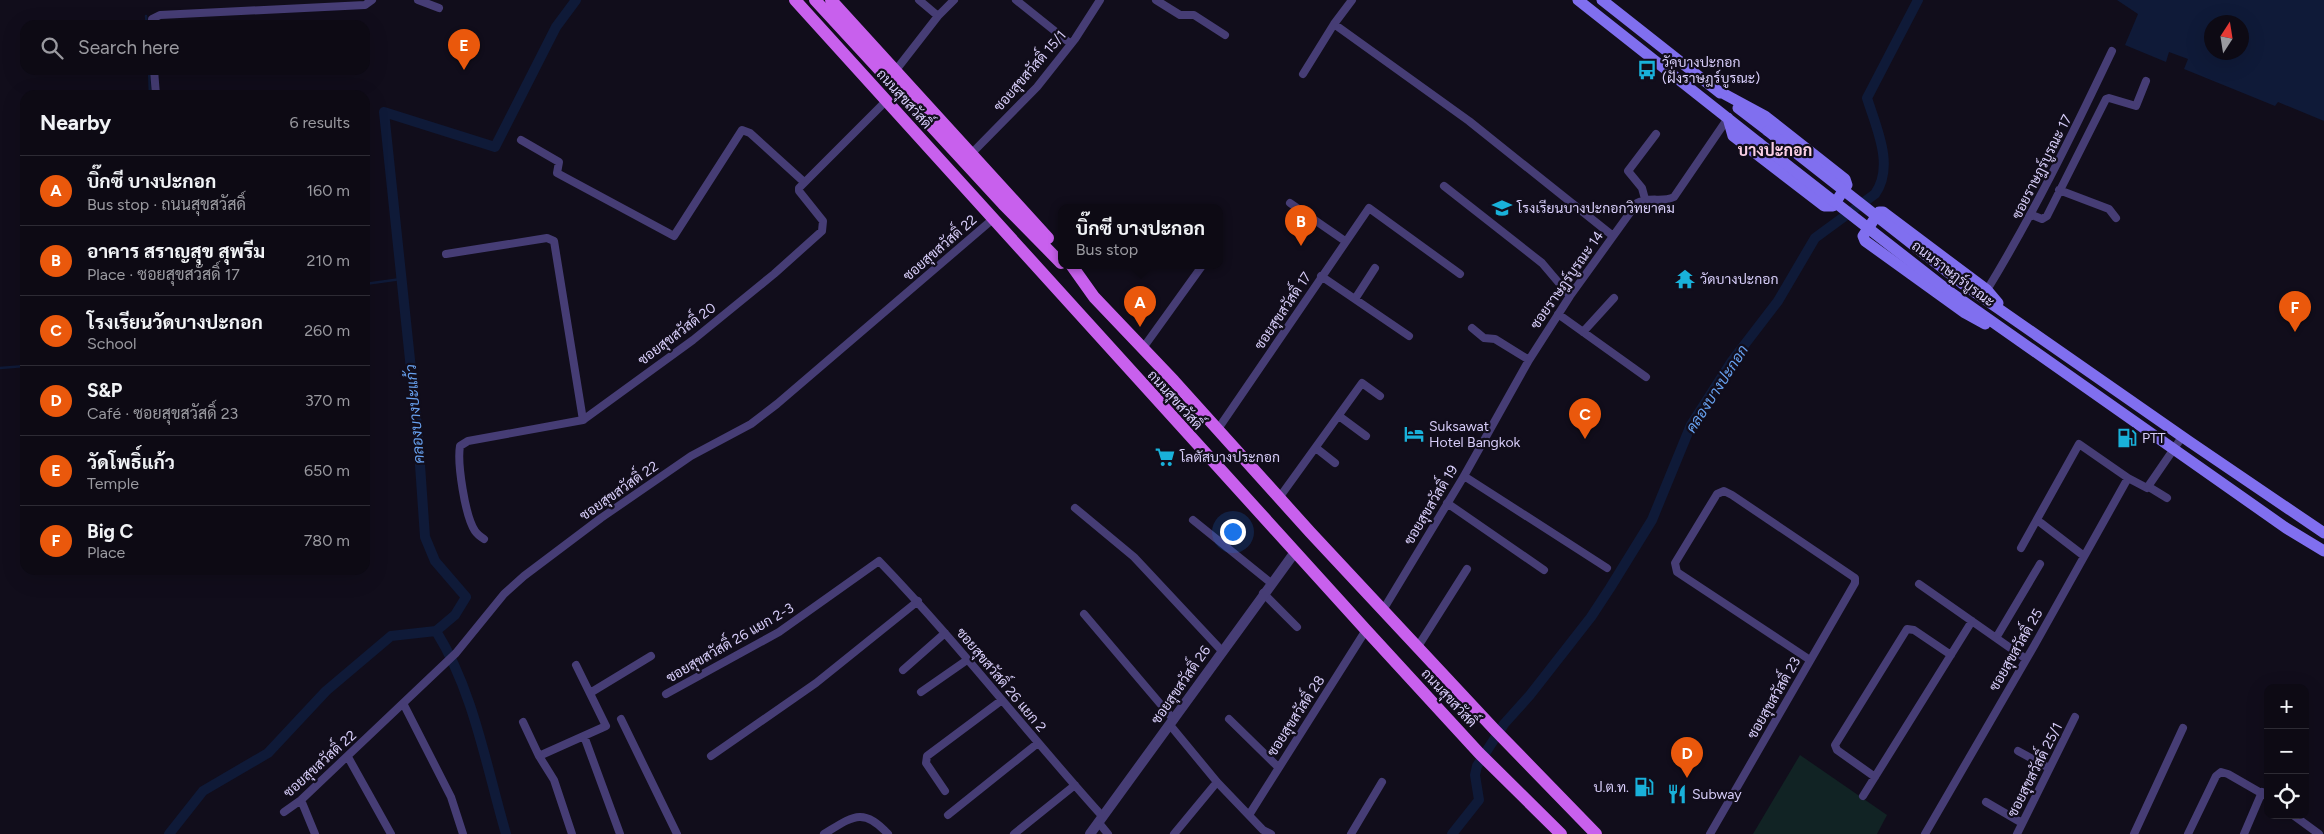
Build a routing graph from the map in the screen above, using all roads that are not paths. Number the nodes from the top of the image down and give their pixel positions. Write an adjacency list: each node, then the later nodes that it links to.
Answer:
1 (372, 0): 16 (street)
2 (418, 0): 14 (street)
3 (795, 0): 27 (main road, ถนนสุขสวัสดิ์)
4 (815, 0): 44 (main road)
5 (831, 0): 21 (main road, ถนนสุขสวัสดิ์)
6 (920, 0): 15 (street)
7 (954, 0): 15 (street)
8 (1016, 0): 19 (street)
9 (1100, 0): 19 (street, ซอยสุขสวัสดิ์ 15/1)
10 (1156, 0): 18 (street)
11 (1352, 0): 17 (street)
12 (1578, 0): 28 (main road, ถนนราษฎร์บูรณะ)
13 (1602, 0): 25 (main road, ถนนราษฎร์บูรณะ)
14 (439, 8)
15 (938, 16): 21 (street)
16 (152, 20)
17 (1334, 24): 22 (street); 40 (street)
18 (1225, 35)
19 (1071, 44): 31 (street, ซอยสุขสวัสดิ์ 15/1)
20 (2112, 51): 37 (street, ซอยราษฎร์บูรณะ 17)
21 (896, 70): 31 (main road, ถนนสุขสวัสดิ์)
22 (1303, 74)
23 (154, 75): 26 (street)
24 (2146, 81): 34 (street)
25 (1715, 89): 28 (main road); 56 (main road, ถนนราษฎร์บูรณะ, bridge)
26 (156, 90)
27 (886, 101): 32 (street); 39 (main road, ถนนสุขสวัสดิ์)
28 (1728, 118): 35 (street); 61 (main road, ถนนราษฎร์บูรณะ, bridge)
29 (1656, 134): 35 (street)
30 (521, 140): 32 (street)
31 (972, 153): 42 (main road, ถนนสุขสวัสดิ์)
32 (804, 182): 67 (street, ซอยสุขสวัสดิ์ 20)
33 (1444, 186): 53 (street)
34 (2060, 190): 37 (street); 38 (street)
35 (1645, 199): 40 (street, ซอยราษฎร์บูรณะ 14)
36 (1290, 203): 41 (street)
37 (2032, 215): 52 (street, ซอยราษฎร์บูรณะ 17)
38 (2116, 218)
39 (993, 219): 87 (main road, ถนนสุขสวัสดิ์); 118 (street, ซอยสุขสวัสดิ์ 22)
40 (1613, 236): 53 (street, ซอยราษฎร์บูรณะ 14)
41 (1345, 241): 49 (street, ซอยสุขสวัสดิ์ 17); 50 (street, ซอยสุขสวัสดิ์ 17)
42 (1058, 250)
43 (446, 254): 67 (street)
44 (1058, 260)
45 (1375, 268): 55 (street)
46 (1067, 269): 51 (main road)
47 (1074, 269): 51 (main road, ถนนสุขสวัสดิ์)
48 (1200, 269): 62 (street)
49 (1460, 274)
50 (1322, 276): 55 (street); 68 (street, ซอยสุขสวัสดิ์ 17)
51 (1088, 290): 62 (main road, ถนนสุขสวัสดิ์)
52 (1987, 290): 56 (main road); 61 (main road)
53 (1570, 296): 57 (street, ซอยราษฎร์บูรณะ 14)
54 (1614, 298): 59 (street)
55 (1355, 299): 60 (street)
56 (2006, 313): 70 (main road, ถนนราษฎร์บูรณะ)
57 (1558, 314): 59 (street); 63 (street, ซอยราษฎร์บูรณะ 14)
58 (1472, 328): 63 (street)
59 (1584, 332): 64 (street)
60 (1409, 336)
61 (2025, 344): 72 (main road, ถนนราษฎร์บูรณะ)
62 (1143, 348): 68 (main road, ถนนสุขสวัสดิ์)
63 (1529, 360): 74 (street, ซอยสุขสวัสดิ์ 19)
64 (1646, 377)
65 (1380, 396): 66 (street)
66 (1339, 416): 69 (street); 71 (street)
67 (583, 420): 84 (street, ซอยสุขสวัสดิ์ 20)
68 (1218, 429): 77 (main road, ถนนสุขสวัสดิ์)
69 (1366, 436)
70 (2182, 437): 72 (street); 83 (main road, ถนนราษฎร์บูรณะ)
71 (1316, 448): 73 (street); 77 (street)
72 (2175, 449): 76 (street); 86 (main road, ถนนราษฎร์บูรณะ)
73 (1335, 463)
74 (1464, 476): 79 (street, ซอยสุขสวัสดิ์ 19); 91 (street)
75 (2128, 478): 76 (street); 85 (street); 88 (street, ซอยสุขสวัสดิ์ 25)
76 (2149, 487): 78 (street)
77 (1280, 498): 98 (main road, ถนนสุขสวัสดิ์)
78 (2167, 498)
79 (1447, 503): 93 (street); 98 (street, ซอยสุขสวัสดิ์ 19)
80 (1075, 508): 106 (street)
81 (1193, 520): 94 (street)
82 (2041, 523): 88 (street)
83 (2324, 533)
84 (484, 539)
85 (2022, 548)
86 (2324, 551)
87 (1295, 552): 94 (street, ซอยสุขสวัสดิ์ 26); 102 (main road, ถนนสุขสวัสดิ์)
88 (2084, 556): 109 (street, ซอยสุขสวัสดิ์ 25)
89 (879, 561): 97 (street, ซอยสุขสวัสดิ์ 26 แยก 2); 116 (street, ซอยสุขสวัสดิ์ 26 แยก 2-3)
90 (2040, 564): 104 (street)
91 (1607, 568)
92 (1467, 569): 105 (street)
93 (1544, 570)
94 (1271, 583): 96 (street, ซอยสุขสวัสดิ์ 26)
95 (1919, 584): 100 (street)
96 (1263, 593): 101 (street); 106 (street, ซอยสุขสวัสดิ์ 26)
97 (918, 601): 103 (street, ซอยสุขสวัสดิ์ 26 แยก 2); 129 (street)
98 (1383, 610): 105 (main road, ถนนสุขสวัสดิ์)
99 (1084, 614): 123 (street)
100 (1972, 621): 104 (street); 107 (street)
101 (1297, 628)
102 (1366, 630): 131 (street, ซอยสุขสวัสดิ์ 28); 150 (main road, ถนนสุขสวัสดิ์)
103 (945, 633): 110 (street, ซอยสุขสวัสดิ์ 26 แยก 2); 113 (street)
104 (1996, 638): 109 (street)
105 (1418, 648): 165 (main road, ถนนสุขสวัสดิ์)
106 (1222, 651): 123 (street, ซอยสุขสวัสดิ์ 26)
107 (1951, 655): 133 (street); 133 (street)
108 (651, 656): 114 (street)
109 (2026, 659): 167 (street, ซอยสุขสวัสดิ์ 25)
110 (967, 660): 115 (street); 117 (street, ซอยสุขสวัสดิ์ 26 แยก 2)
111 (1810, 660): 111 (street, ซอยสุขสวัสดิ์ 23); 166 (street, ซอยสุขสวัสดิ์ 23)
112 (576, 665): 114 (street)
113 (903, 670)
114 (590, 692): 125 (street)
115 (920, 692)
116 (666, 694)
117 (1002, 700): 126 (street, ซอยสุขสวัสดิ์ 26 แยก 2); 137 (street)
118 (403, 703): 130 (street, ซอยสุขสวัสดิ์ 22); 153 (street)
119 (2075, 717): 132 (street, ซอยสุขสวัสดิ์ 25/1)
120 (621, 719): 156 (street)
121 (1229, 720): 131 (street)
122 (523, 722): 128 (street)
123 (1172, 722): 134 (street); 147 (street, ซอยสุขสวัสดิ์ 26)
124 (2183, 728): 169 (street)
125 (584, 736): 128 (street); 155 (street)
126 (1038, 743): 136 (street, ซอยสุขสวัสดิ์ 26 แยก 2); 144 (street)
127 (2018, 751): 132 (street)
128 (540, 756): 154 (street)
129 (711, 756)
130 (348, 757): 141 (street, ซอยสุขสวัสดิ์ 22); 152 (street)
131 (1278, 767): 145 (street, ซอยสุขสวัสดิ์ 28)
132 (2050, 768): 148 (street, ซอยสุขสวัสดิ์ 25/1)
133 (1875, 777): 139 (street)
134 (1217, 782): 145 (street); 162 (street)
135 (1382, 782): 164 (street)
136 (1075, 785): 147 (street, ซอยสุขสวัสดิ์ 26 แยก 2); 159 (street)
137 (945, 791)
138 (2264, 793): 170 (street)
139 (1863, 796)
140 (2264, 796): 171 (street)
141 (301, 800): 143 (street, ซอยสุขสวัสดิ์ 22); 151 (street)
142 (1986, 802): 148 (street)
143 (284, 812)
144 (948, 815)
145 (1249, 815): 149 (street)
146 (2298, 819): 172 (street)
147 (1101, 820): 160 (street, ซอยสุขสวัสดิ์ 26); 161 (street, ซอยสุขสวัสดิ์ 26 แยก 2)
148 (2022, 823): 168 (street, ซอยสุขสวัสดิ์ 25/1)
149 (1262, 832): 163 (street)
150 (1556, 832)
151 (315, 834)
152 (391, 834)
153 (463, 834)
154 (572, 834)
155 (620, 834)
156 (677, 834)
157 (824, 834): 158 (street)
158 (888, 834)
159 (1014, 834)
160 (1090, 834)
161 (1108, 834)
162 (1174, 834)
163 (1271, 834)
164 (1352, 834)
165 (1596, 834)
166 (1710, 834)
167 (1925, 834)
168 (2016, 834)
169 (2134, 834)
170 (2188, 834)
171 (2244, 834)
172 (2319, 834)

